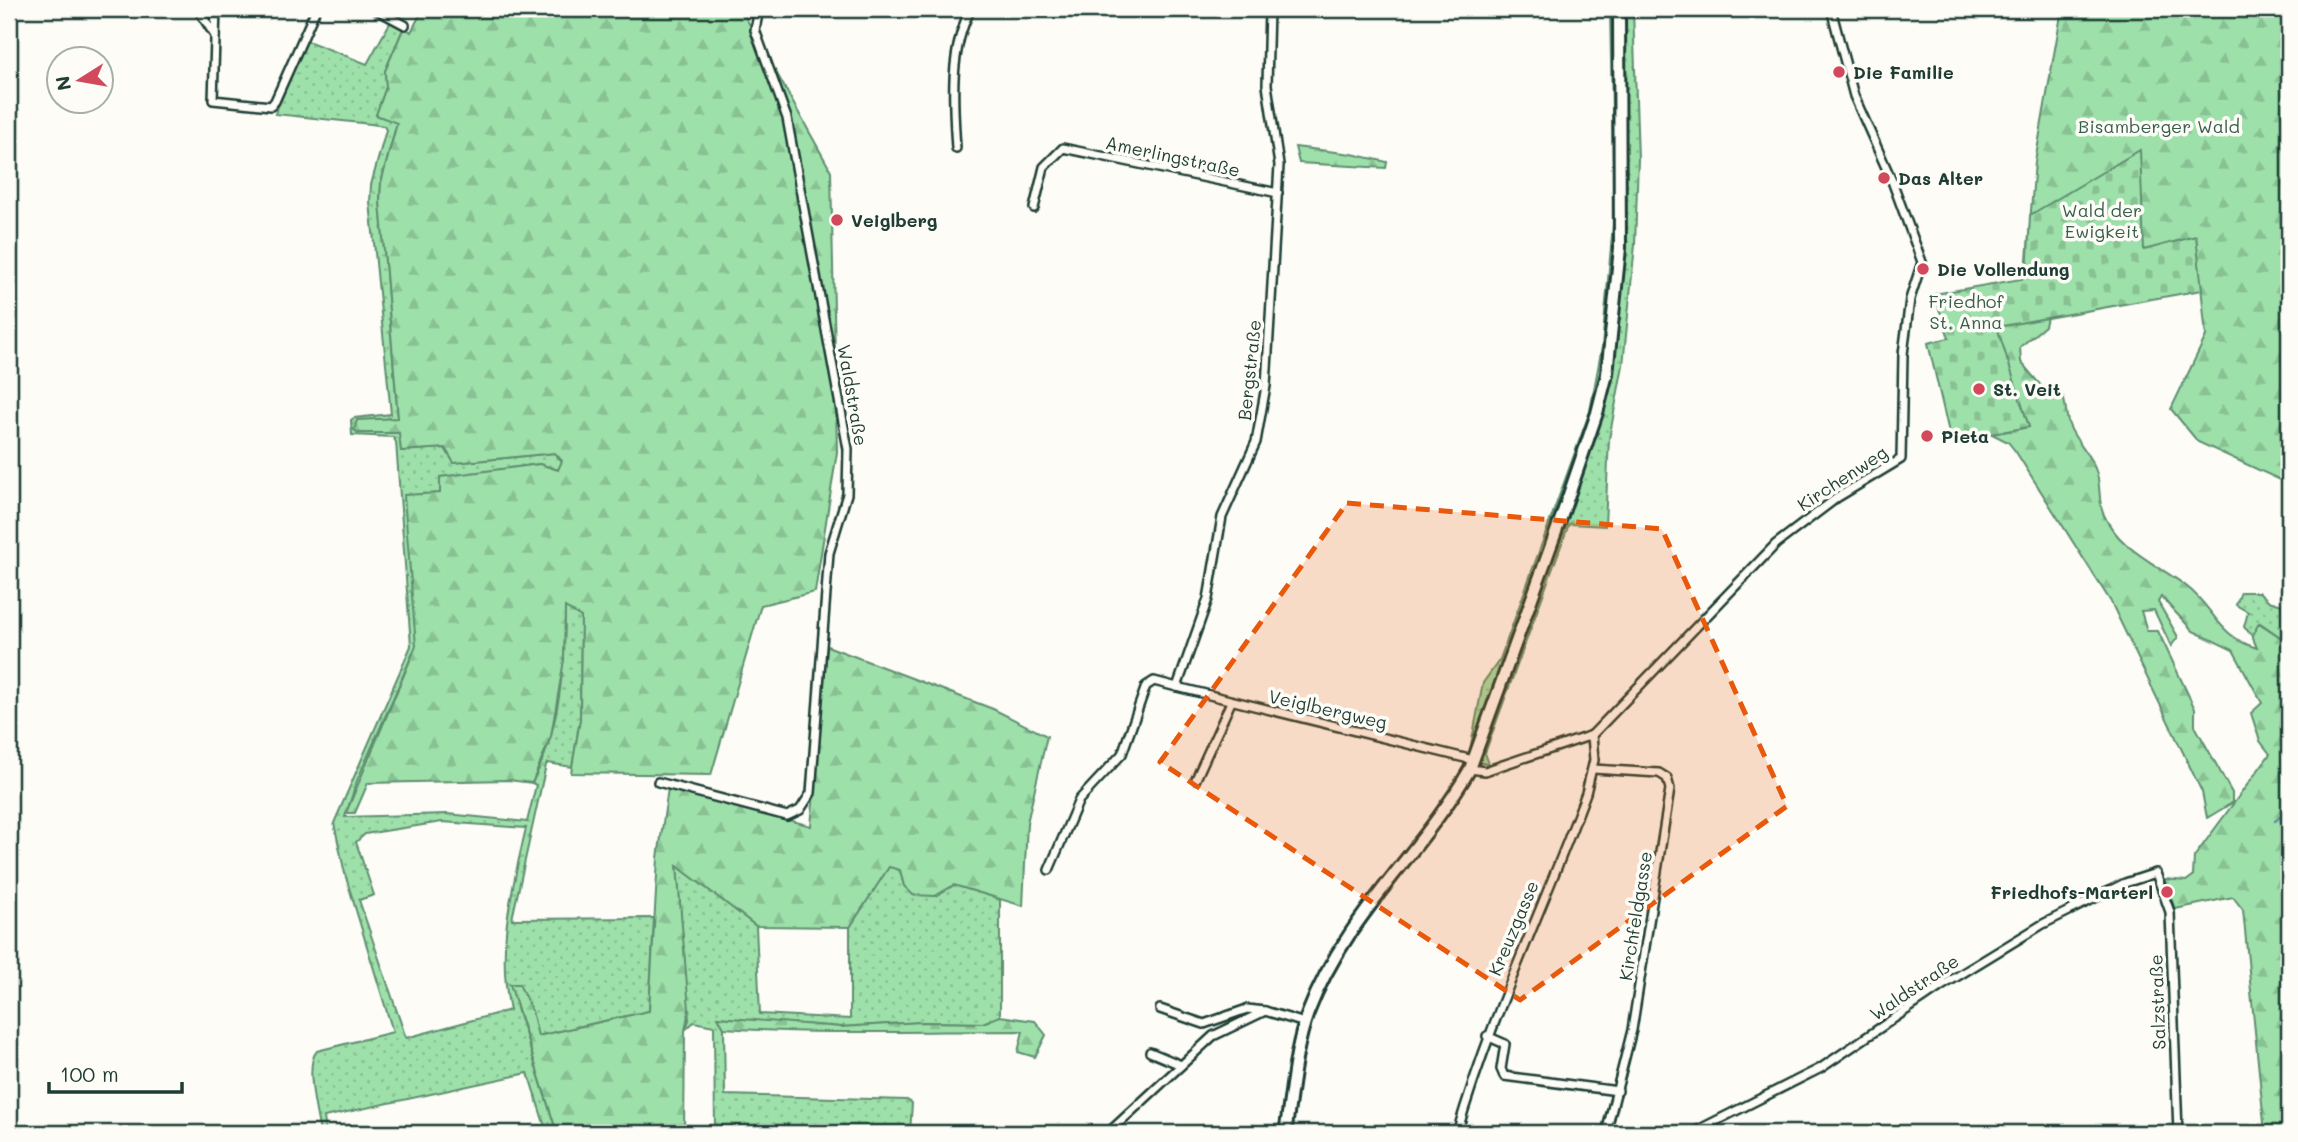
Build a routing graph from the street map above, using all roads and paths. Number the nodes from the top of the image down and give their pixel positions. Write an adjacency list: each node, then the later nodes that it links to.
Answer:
1 (198, 9): 11 (street)
2 (215, 9): 11 (street)
3 (316, 9): 11 (street)
4 (375, 9): 10 (street)
5 (759, 9): 21 (street, Waldstraße)
6 (971, 9): 12 (street)
7 (1269, 9): 13 (street, Bergstraße)
8 (1619, 9): 18 (main road)
9 (1831, 9): 17 (street, Kirchenweg)
10 (405, 25)
11 (216, 36)
12 (956, 148)
13 (1278, 193): 14 (street, Amerlingstraße); 15 (street, Bergstraße)
14 (1034, 208)
15 (1177, 687): 16 (street, Veiglbergweg); 22 (street)
16 (1231, 702): 18 (street, Veiglbergweg); 20 (street)
17 (1592, 736): 18 (street, Kirchenweg); 19 (street, Kreuzgasse)
18 (1471, 765): 26 (main road)
19 (1593, 769): 27 (street, Kreuzgasse); 30 (street, Kirchfeldgasse)
20 (1196, 779)
21 (658, 782)
22 (1049, 870)
23 (2156, 873): 35 (street, Waldstraße); 36 (street, Salzstraße)
24 (1160, 1009): 25 (street)
25 (1265, 1011): 26 (street); 29 (street)
26 (1305, 1023): 32 (main road)
27 (1487, 1036): 30 (street); 33 (street, Kreuzgasse)
28 (1150, 1052): 29 (street)
29 (1181, 1065): 31 (street)
30 (1618, 1091): 34 (street, Kirchfeldgasse)
31 (1108, 1133)
32 (1285, 1133)
33 (1457, 1133)
34 (1606, 1133)
35 (1692, 1133)
36 (2178, 1133)

